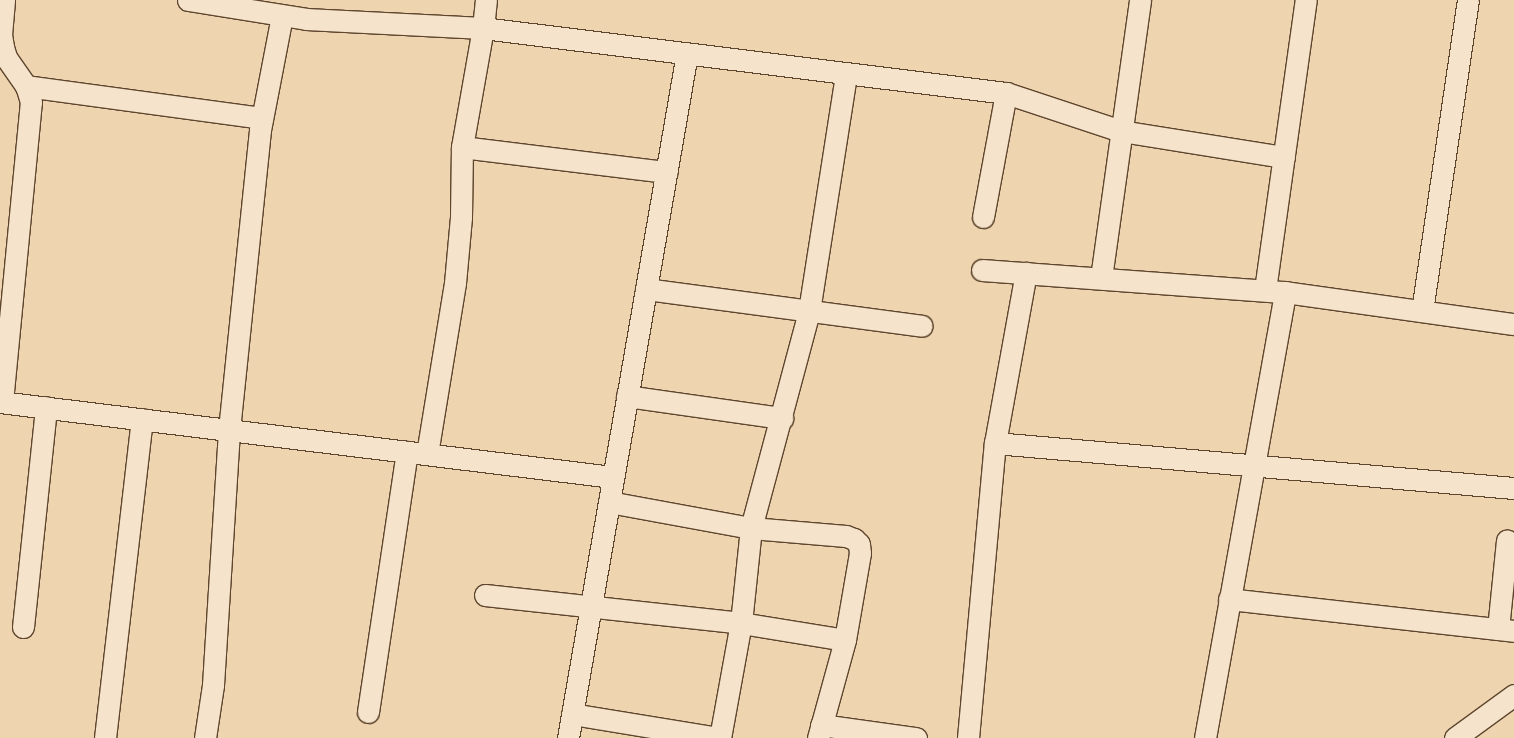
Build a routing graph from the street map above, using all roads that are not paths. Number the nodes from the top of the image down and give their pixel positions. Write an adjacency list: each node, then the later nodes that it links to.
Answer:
1 (4, 0): 11 (street)
2 (188, 0): 7 (street)
3 (486, 0): 8 (street)
4 (1140, 0): 14 (street)
5 (1306, 0): 16 (street)
6 (1468, 0): 25 (street)
7 (282, 16): 8 (street); 13 (street)
8 (483, 28): 9 (street); 15 (street)
9 (686, 53): 10 (street); 17 (street)
10 (846, 74): 12 (street); 24 (street)
11 (26, 86): 13 (street); 29 (street)
12 (1006, 93): 14 (street); 18 (street)
13 (262, 118): 33 (street)
14 (1121, 131): 16 (street); 21 (street)
15 (462, 147): 17 (street); 35 (street)
16 (1284, 157): 23 (street)
17 (666, 172): 22 (street)
18 (983, 217)
19 (982, 270): 20 (street)
20 (1026, 273): 21 (street); 34 (street)
21 (1101, 278): 23 (street)
22 (646, 289): 24 (street); 28 (street)
23 (1275, 291): 25 (street); 36 (street)
24 (809, 311): 27 (street); 31 (street)
25 (1422, 311): 26 (street)
26 (1514, 324)
27 (922, 326)
28 (627, 396): 31 (street); 37 (street)
29 (1, 402): 30 (street)
30 (46, 407): 32 (street); 46 (street)
31 (782, 418): 40 (street)
32 (142, 419): 33 (street); 53 (street)
33 (229, 430): 35 (street); 54 (street)
34 (995, 443): 36 (street); 58 (street)
35 (417, 453): 37 (street); 50 (street)
36 (1253, 464): 38 (street); 43 (street)
37 (613, 477): 39 (street)
38 (1514, 488)
39 (609, 502): 40 (street); 44 (street)
40 (751, 528): 45 (street); 48 (street)
41 (1507, 540): 47 (street)
42 (485, 595): 44 (street)
43 (1229, 599): 47 (street); 59 (street)
44 (590, 606): 45 (street); 51 (street)
45 (741, 623): 48 (street); 56 (street)
46 (23, 627)
47 (1506, 630)
48 (845, 640): 52 (street)
49 (1512, 700): 60 (street)
50 (368, 712)
51 (572, 714): 55 (street); 56 (street)
52 (820, 732): 57 (street)
53 (105, 738)
54 (205, 738)
55 (568, 738)
56 (720, 738)
57 (916, 738)
58 (968, 738)
59 (1205, 738)
60 (1456, 738)

